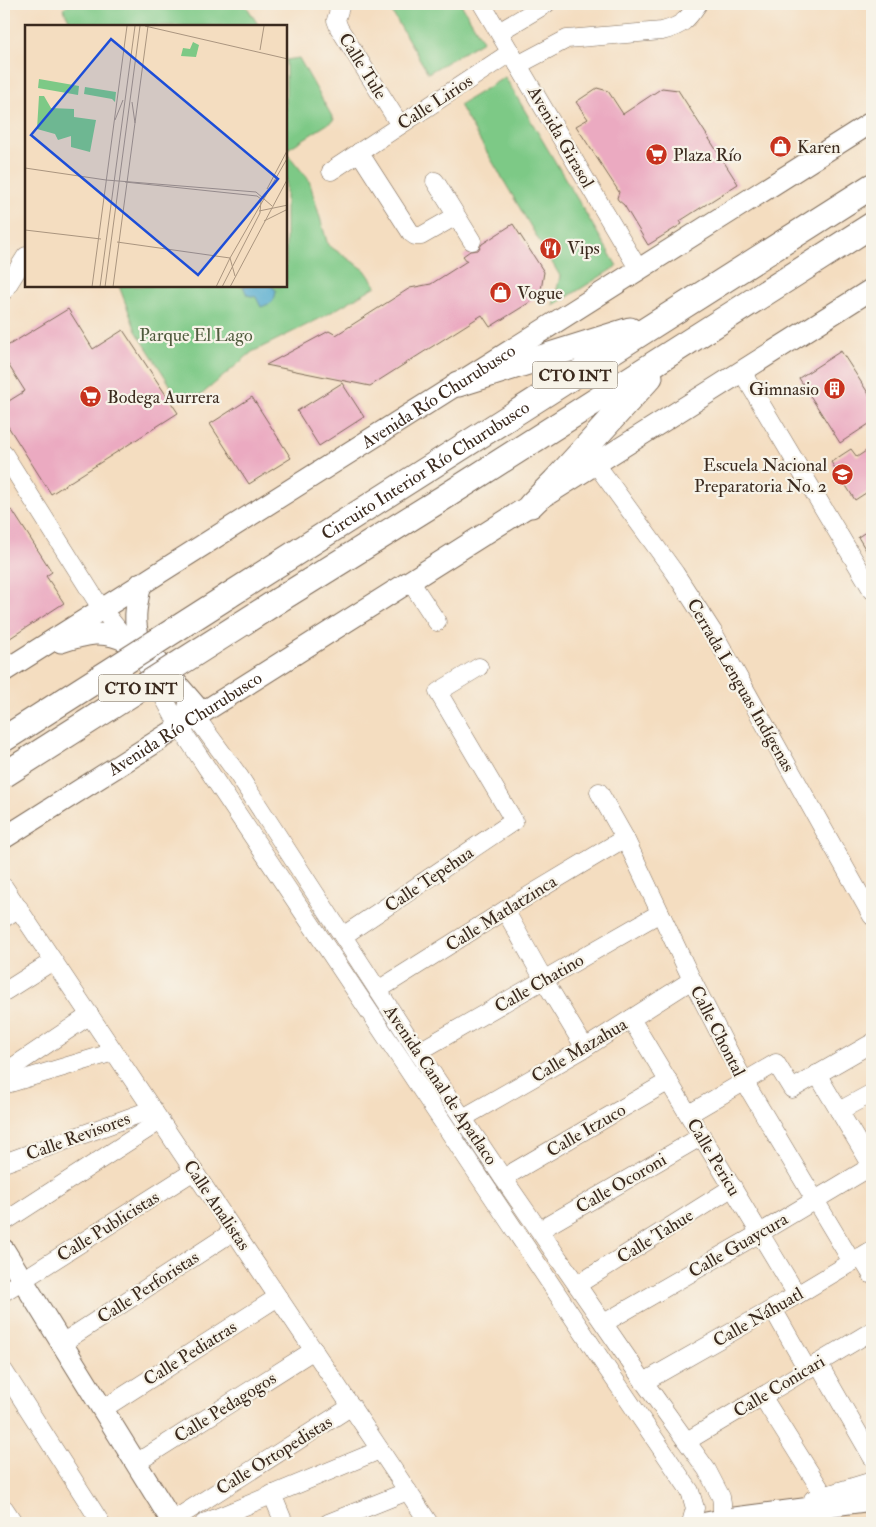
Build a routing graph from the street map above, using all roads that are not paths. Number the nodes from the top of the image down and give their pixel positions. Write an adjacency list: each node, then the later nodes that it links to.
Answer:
1 (341, 4): 8 (street, Calle Tule)
2 (482, 4): 5 (street, Avenida Girasol)
3 (546, 4): 5 (street)
4 (698, 4): 6 (street, Calle Lirios)
5 (499, 32): 6 (street, Avenida Girasol)
6 (515, 59): 8 (street, Calle Lirios); 17 (street, Avenida Girasol)
7 (872, 122): 17 (main road, Avenida Río Churubusco / CTO INT)
8 (400, 125): 9 (street, Calle Lirios)
9 (359, 152): 10 (street, Calle Lirios); 13 (street)
10 (331, 171)
11 (435, 182): 13 (street)
12 (872, 186): 20 (highway, Circuito Interior Río Churubusco / CTO INT)
13 (456, 216): 15 (street)
14 (872, 225): 21 (highway, Circuito Interior Río Churubusco / CTO INT)
15 (472, 241)
16 (25, 258): 19 (street)
17 (639, 270): 23 (main road, Avenida Río Churubusco / CTO INT)
18 (872, 289): 22 (main road, Avenida Río Churubusco / CTO INT)
19 (4, 292)
20 (662, 320): 23 (highway); 37 (highway, Circuito Interior Río Churubusco / CTO INT, bridge)
21 (681, 347): 26 (highway); 38 (highway, Circuito Interior Río Churubusco / CTO INT, bridge)
22 (742, 372): 25 (main road, Avenida Río Churubusco / CTO INT); 29 (street)
23 (458, 384): 28 (main road, Avenida Río Churubusco / CTO INT)
24 (4, 454): 30 (street, Avenida Canal de Apatlaco)
25 (596, 464): 26 (main road, Avenida Río Churubusco / CTO INT); 46 (street, Cerrada Lenguas Indígenas)
26 (531, 505): 27 (main road, Avenida Río Churubusco / CTO INT)
27 (410, 581): 31 (street); 36 (main road, Avenida Río Churubusco / CTO INT)
28 (141, 584): 30 (main road, Avenida Río Churubusco / CTO INT); 36 (main road)
29 (872, 590)
30 (101, 608): 32 (street, Avenida Canal de Apatlaco); 33 (main road, Avenida Río Churubusco / CTO INT)
31 (437, 622)
32 (128, 642): 33 (main road); 36 (street, Avenida Canal de Apatlaco)
33 (39, 648): 35 (main road, Avenida Río Churubusco / CTO INT)
34 (479, 667): 47 (street, Calle Tepehua)
35 (4, 671)
36 (191, 718): 40 (main road, Avenida Río Churubusco / CTO INT); 47 (street, Avenida Canal de Apatlaco); 94 (street, Avenida Canal de Apatlaco)
37 (4, 739)
38 (4, 775)
39 (599, 792): 41 (street, Calle Chontal)
40 (4, 838)
41 (625, 838): 43 (street, Calle Matlatzinca); 45 (street, Calle Chontal)
42 (4, 887): 44 (street, Calle Analistas)
43 (505, 910): 49 (street); 51 (street, Calle Matlatzinca)
44 (11, 913): 48 (street, Calle Analistas)
45 (660, 913): 49 (street, Calle Chatino); 50 (street, Calle Chontal)
46 (872, 916)
47 (343, 936): 51 (street, Avenida Canal de Apatlaco)
48 (54, 961): 52 (street); 53 (street, Calle Analistas)
49 (544, 980): 56 (street); 58 (street, Calle Chatino)
50 (692, 980): 54 (street, Calle Mazahua); 61 (street, Calle Chontal)
51 (378, 990): 58 (street, Avenida Canal de Apatlaco)
52 (4, 992)
53 (90, 1015): 57 (street, Calle Analistas); 59 (street)
54 (631, 1019): 56 (street, Calle Mazahua); 62 (street, Calle Pericu)
55 (872, 1043): 60 (street)
56 (585, 1048): 68 (street, Calle Mazahua)
57 (114, 1052): 63 (street); 67 (street, Calle Analistas)
58 (418, 1052): 68 (street, Avenida Canal de Apatlaco)
59 (4, 1072)
60 (817, 1074): 61 (street); 65 (street)
61 (744, 1081): 66 (street); 75 (street, Calle Chontal)
62 (669, 1082): 66 (street, Calle Pericu); 73 (street, Calle Itzuco)
63 (4, 1086)
64 (872, 1093): 65 (street)
65 (839, 1111): 71 (street)
66 (689, 1114): 69 (street, Calle Pericu)
67 (157, 1115): 70 (street, Calle Revisores); 72 (street, Calle Analistas); 76 (street)
68 (463, 1118): 73 (street, Avenida Canal de Apatlaco)
69 (702, 1136): 74 (street, Calle Pericu); 77 (street, Calle Ocoroni)
70 (4, 1163)
71 (872, 1166): 75 (street, Calle Guaycura)
72 (194, 1171): 78 (street, Calle Analistas); 83 (street, Calle Publicistas)
73 (503, 1178): 77 (street, Avenida Canal de Apatlaco)
74 (733, 1187): 79 (street, Calle Pericu); 84 (street, Calle Tahue)
75 (814, 1200): 79 (street, Calle Guaycura); 81 (street, Calle Chontal)
76 (4, 1222)
77 (540, 1230): 84 (street, Avenida Canal de Apatlaco)
78 (234, 1231): 87 (street, Calle Analistas); 91 (street, Calle Perforistas)
79 (760, 1233): 86 (street, Calle Pericu); 89 (street, Calle Guaycura)
80 (4, 1250): 83 (main road)
81 (862, 1256): 82 (street, Calle Chontal); 86 (street, Calle Náhuatl)
82 (872, 1276)
83 (22, 1280): 85 (street, Calle Publicistas); 91 (main road)
84 (577, 1285): 89 (street, Avenida Canal de Apatlaco)
85 (4, 1292)
86 (797, 1295): 88 (street, Calle Náhuatl)
87 (278, 1297): 92 (street, Calle Analistas); 100 (street, Calle Pediatras)
88 (772, 1309): 95 (street); 97 (street, Calle Náhuatl)
89 (604, 1323): 93 (street, Avenida Canal de Apatlaco)
90 (872, 1331): 95 (street, Calle Conicari)
91 (62, 1343): 100 (main road)
92 (314, 1350): 99 (street, Calle Analistas); 104 (street, Calle Pedagogos)
93 (624, 1353): 94 (street); 97 (street, Avenida Canal de Apatlaco)
94 (604, 1364): 120 (street, Avenida Canal de Apatlaco)
95 (812, 1366): 98 (street, Calle Conicari); 103 (street)
96 (4, 1371): 115 (street)
97 (644, 1382): 101 (street, Avenida Canal de Apatlaco)
98 (762, 1396): 101 (street, Calle Conicari); 108 (street)
99 (352, 1406): 102 (street, Calle Analistas); 112 (street, Calle Ortopedistas)
100 (102, 1409): 104 (main road)
101 (687, 1441): 113 (street, Avenida Canal de Apatlaco)
102 (380, 1450): 106 (street, Calle Analistas); 107 (street)
103 (872, 1457)
104 (136, 1463): 112 (main road)
105 (872, 1481): 108 (street)
106 (408, 1491): 118 (street); 119 (street, Calle Analistas)
107 (272, 1494): 116 (street); 117 (street)
108 (824, 1495): 111 (street)
109 (872, 1500): 111 (main road)
110 (4, 1508): 114 (street)
111 (770, 1514): 113 (main road)
112 (173, 1522)
113 (717, 1522)
114 (14, 1523)
115 (101, 1523)
116 (204, 1523)
117 (284, 1523)
118 (328, 1523)
119 (429, 1523)
120 (691, 1523)

